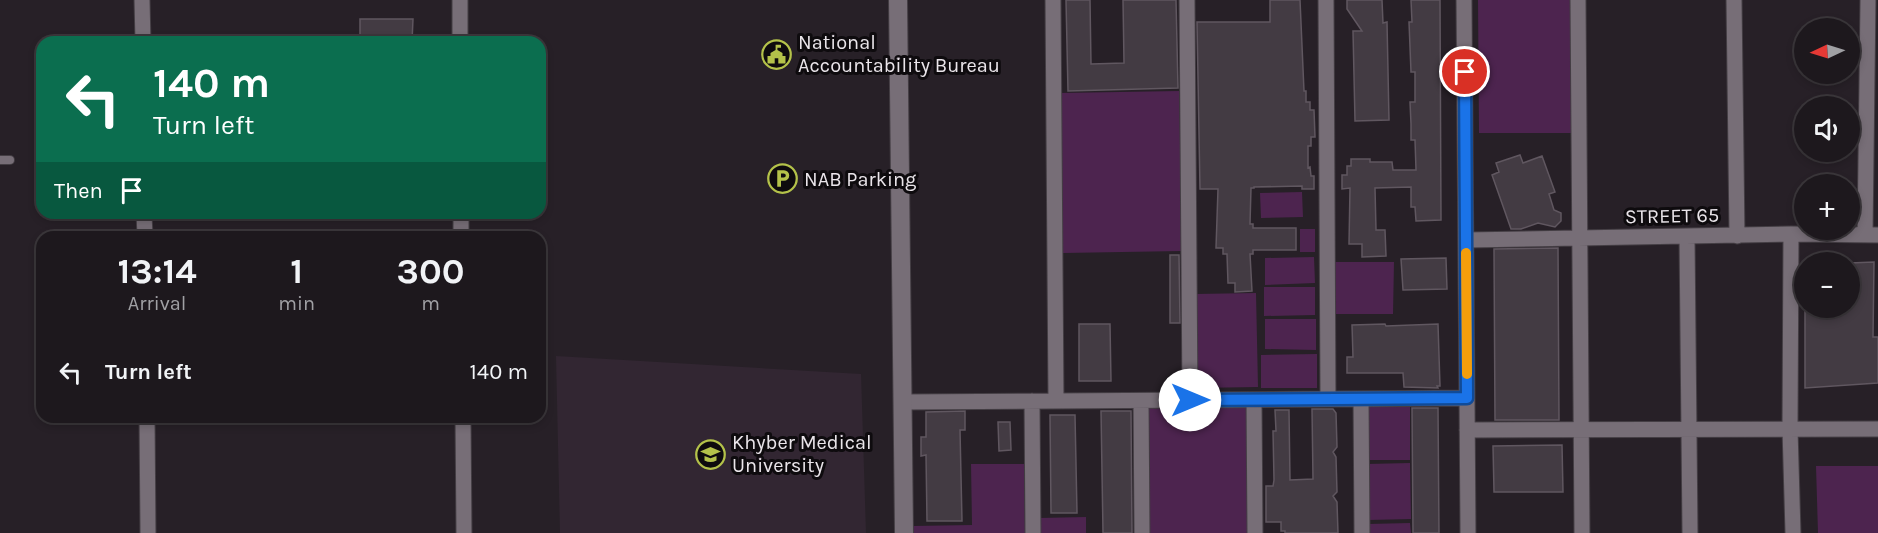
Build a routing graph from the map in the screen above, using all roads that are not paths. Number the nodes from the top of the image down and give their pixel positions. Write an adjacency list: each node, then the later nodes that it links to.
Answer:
1 (142, 0): 11 (street)
2 (460, 0): 12 (street)
3 (898, 0): 29 (street)
4 (1053, 0): 28 (street)
5 (1187, 0): 25 (street)
6 (1326, 0): 22 (street)
7 (1464, 0): 20 (street)
8 (1578, 0): 18 (street)
9 (1734, 0): 17 (street)
10 (1868, 0): 16 (street)
11 (143, 36)
12 (460, 36)
13 (10, 159): 14 (lane)
14 (0, 160)
15 (1791, 234): 16 (street, STREET 65); 17 (street, STREET 65); 34 (street)
16 (1872, 235)
17 (1737, 236): 19 (street, STREET 65)
18 (1580, 237): 19 (street, STREET 65); 20 (street, STREET 65); 32 (street)
19 (1687, 237): 33 (street)
20 (1466, 240): 21 (street)
21 (1467, 398): 23 (street); 36 (street)
22 (1328, 399): 23 (street); 26 (street)
23 (1361, 399): 43 (street)
24 (1141, 400): 25 (street); 28 (street); 41 (street)
25 (1190, 400): 26 (street)
26 (1254, 400): 42 (street)
27 (1032, 401): 28 (street); 29 (street); 40 (street)
28 (1056, 401)
29 (903, 402): 39 (street)
30 (147, 423): 37 (street)
31 (463, 423): 38 (street)
32 (1581, 429): 33 (street); 36 (street); 45 (street)
33 (1688, 429): 34 (street); 46 (street)
34 (1790, 429): 35 (street); 47 (street)
35 (1878, 429)
36 (1467, 430): 44 (street)
37 (148, 533)
38 (464, 533)
39 (904, 533)
40 (1033, 533)
41 (1142, 533)
42 (1255, 533)
43 (1362, 533)
44 (1468, 533)
45 (1582, 533)
46 (1690, 533)
47 (1792, 533)

